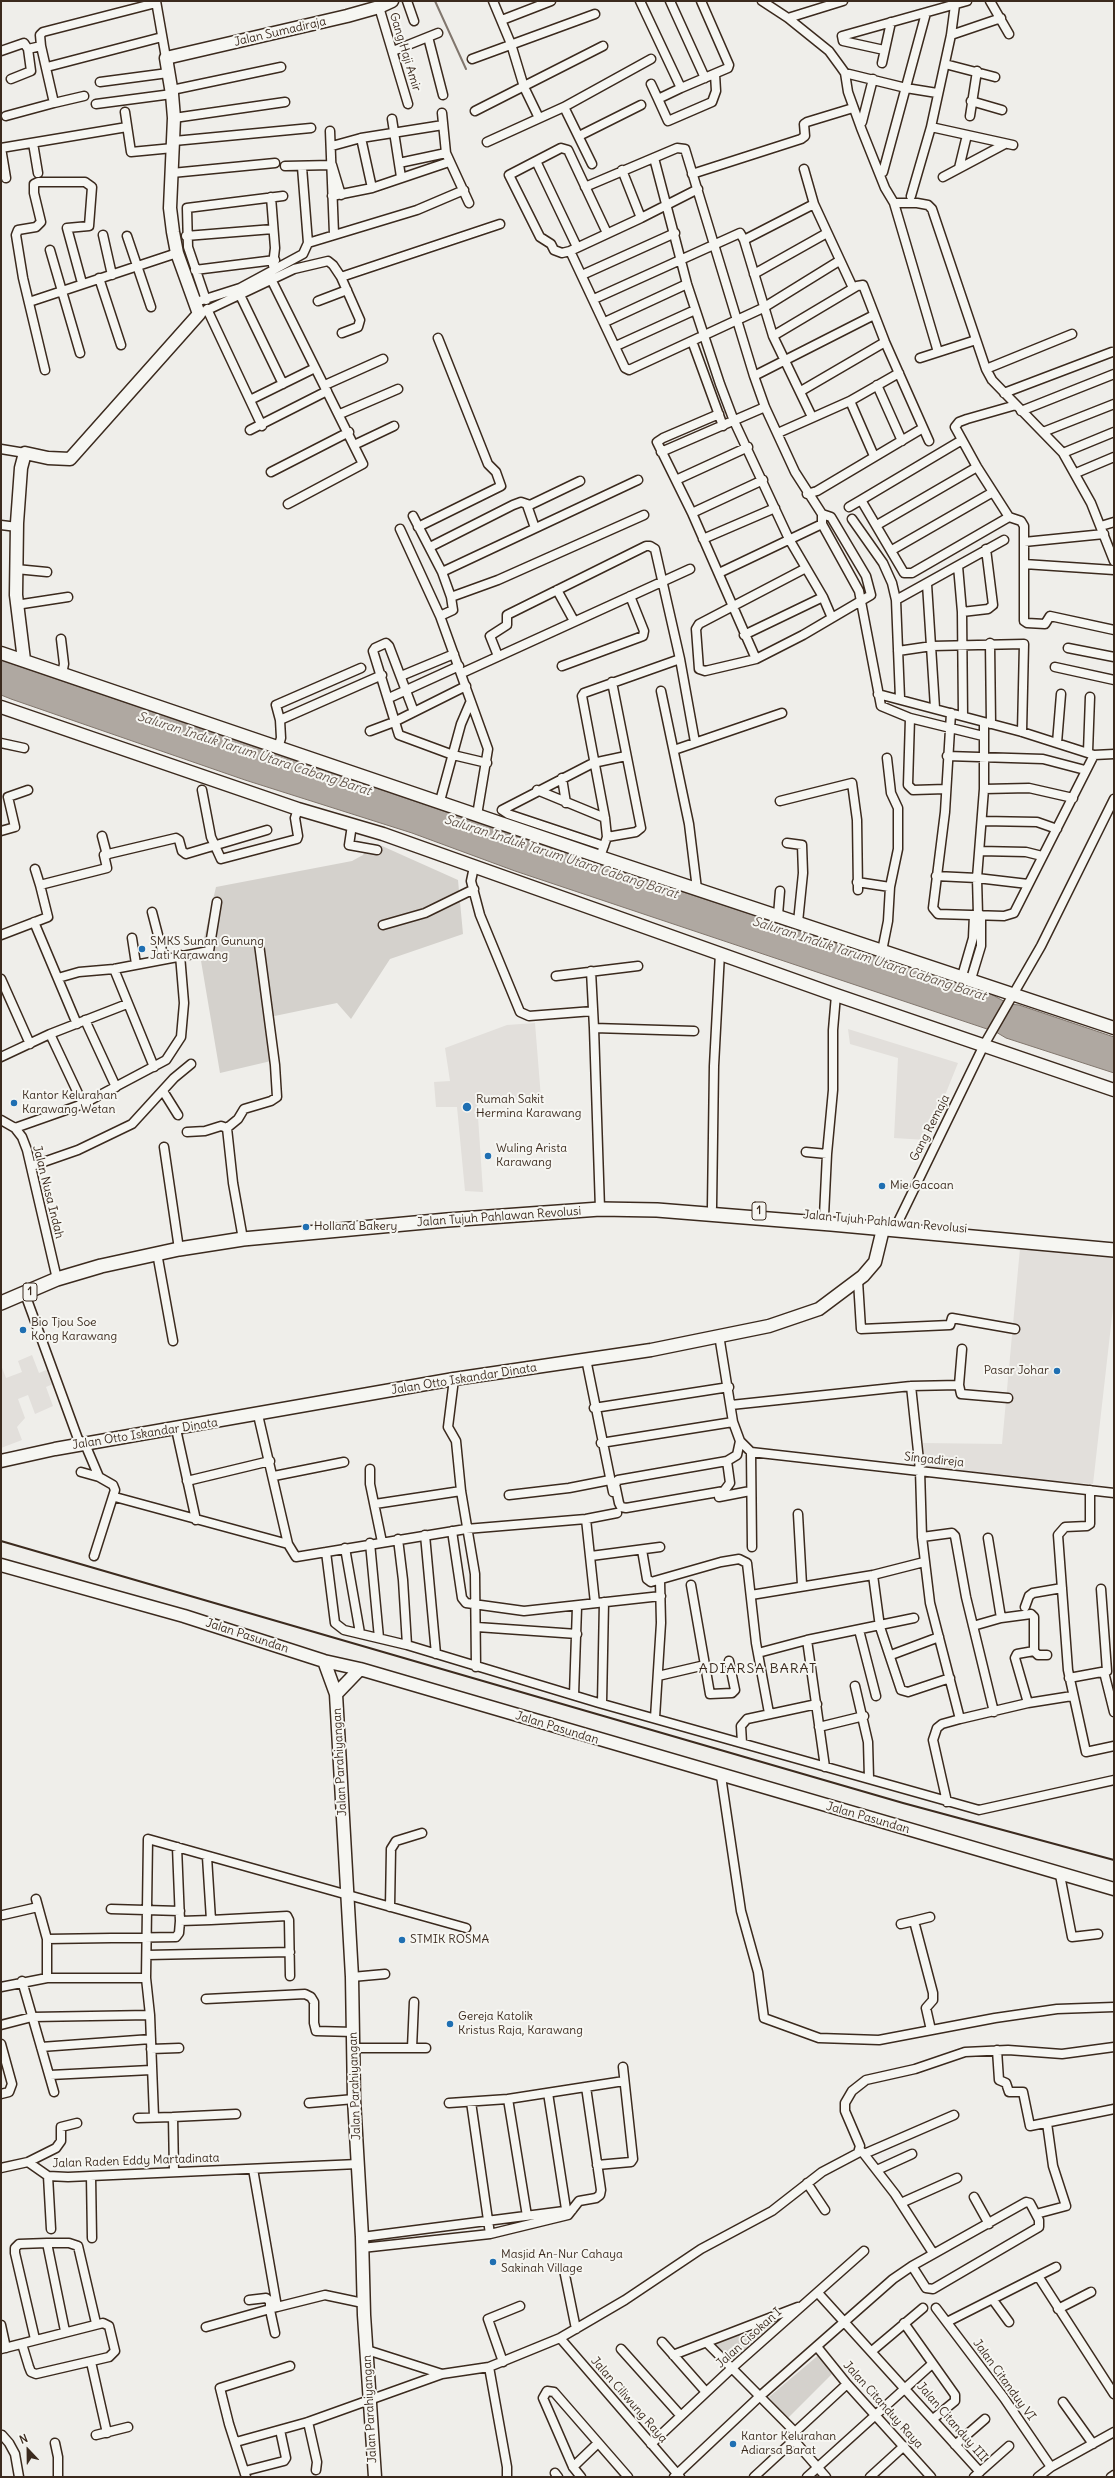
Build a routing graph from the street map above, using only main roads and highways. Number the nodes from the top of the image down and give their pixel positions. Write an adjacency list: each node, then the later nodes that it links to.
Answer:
1 (657, 1210): 2 (main road, Jalan Tujuh Pahlawan Revolusi / 1); 3 (main road, Jalan Tujuh Pahlawan Revolusi / 1); 4 (main road, Jalan Tujuh Pahlawan Revolusi / 1)
2 (1114, 1241)
3 (1114, 1250)
4 (57, 1279): 5 (main road, Jalan Tujuh Pahlawan Revolusi / 1); 6 (main road, Jalan Tujuh Pahlawan Revolusi / 1)
5 (1, 1298)
6 (1, 1303)

